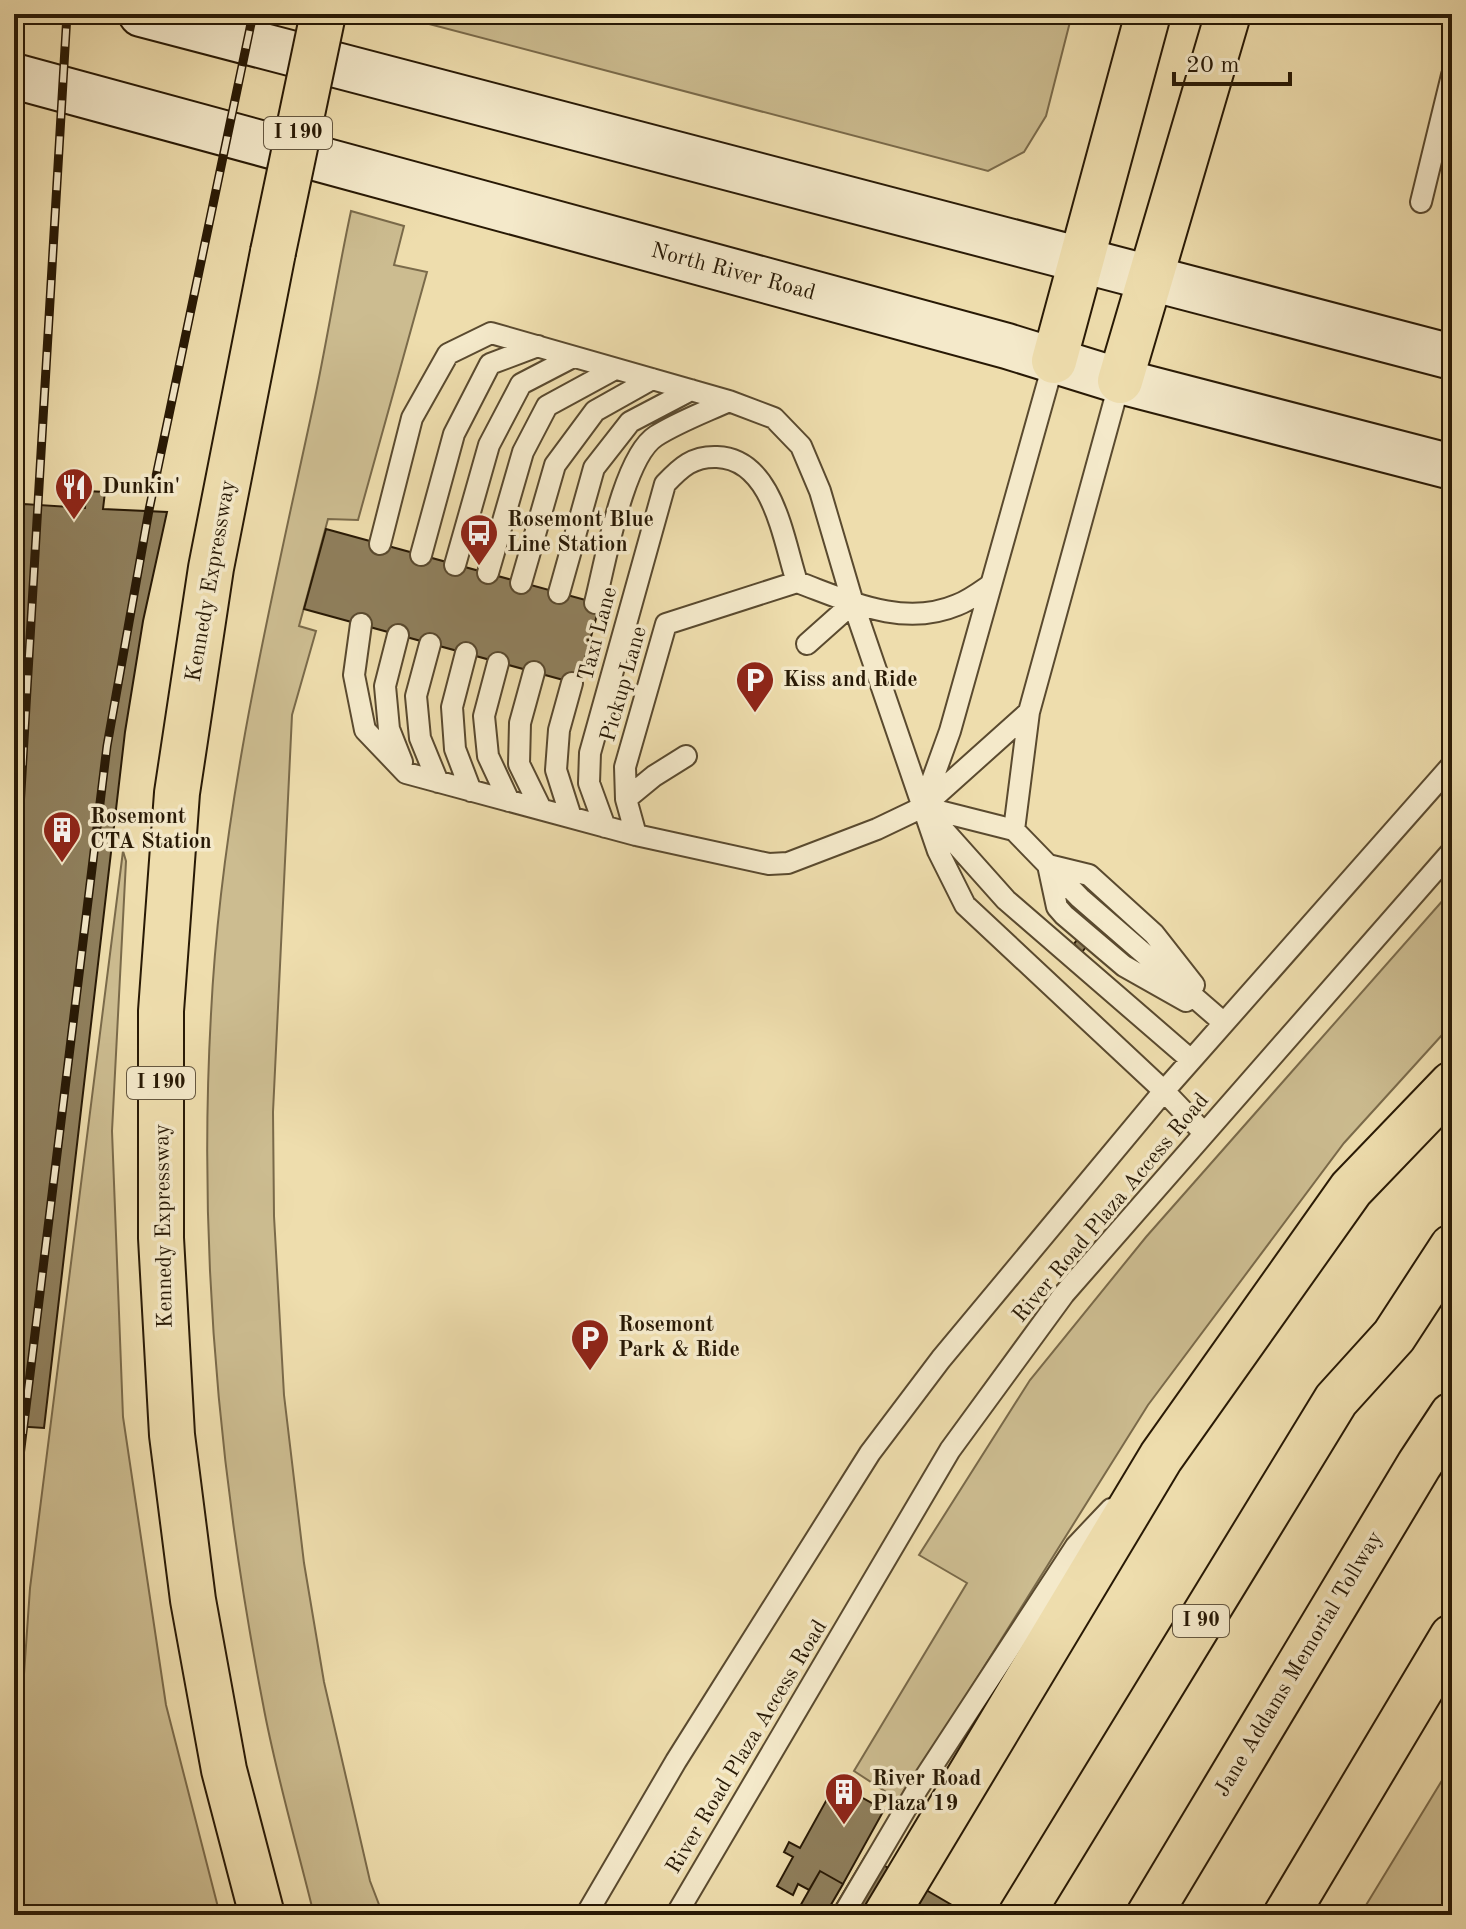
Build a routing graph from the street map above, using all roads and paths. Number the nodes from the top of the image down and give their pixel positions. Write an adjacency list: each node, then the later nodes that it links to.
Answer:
1 (141, 14): 9 (main road)
2 (323, 14): 65 (highway, Kennedy Expressway / I 190, bridge)
3 (1148, 14): 9 (highway)
4 (1228, 14): 10 (highway)
5 (1452, 75): 7 (lane)
6 (14, 76): 14 (main road, North River Road)
7 (1445, 133): 8 (lane)
8 (1421, 202)
9 (1082, 259): 10 (main road); 14 (highway)
10 (1150, 277): 13 (main road); 17 (highway)
11 (538, 346): 12 (lane); 21 (lane); 22 (lane)
12 (573, 357): 15 (lane); 23 (lane)
13 (1452, 357)
14 (1054, 361): 17 (main road, North River Road); 27 (lane)
15 (615, 369): 16 (lane); 24 (lane)
16 (652, 379): 18 (lane); 26 (lane)
17 (1120, 381): 20 (main road, North River Road); 39 (lane)
18 (691, 390): 19 (lane); 28 (lane)
19 (729, 401): 29 (lane); 30 (lane)
20 (1452, 467)
21 (380, 544)
22 (421, 555)
23 (455, 565)
24 (488, 573)
25 (797, 582): 30 (lane); 45 (lane, Pickup Lane); 50 (lane, Taxi Lane)
26 (521, 583)
27 (989, 586): 30 (lane); 47 (lane)
28 (559, 593)
29 (595, 603)
30 (853, 603): 34 (lane); 47 (lane)
31 (361, 624): 42 (lane)
32 (398, 635): 42 (lane)
33 (430, 644): 43 (lane)
34 (807, 644)
35 (466, 653): 44 (lane)
36 (498, 663): 46 (lane)
37 (534, 672): 48 (lane)
38 (572, 683): 49 (lane)
39 (1029, 712): 47 (lane); 51 (lane)
40 (686, 756): 45 (lane)
41 (1452, 765): 55 (lane)
42 (406, 773): 43 (lane)
43 (438, 782): 44 (lane)
44 (471, 791): 46 (lane)
45 (626, 799): 52 (lane)
46 (509, 801): 48 (lane)
47 (923, 807): 51 (lane); 52 (lane); 56 (lane); 58 (lane)
48 (541, 809): 49 (lane)
49 (571, 817): 50 (lane)
50 (605, 827): 52 (lane)
51 (1014, 830): 54 (lane)
52 (636, 835)
53 (1452, 851): 59 (lane, River Road Plaza Access Road)
54 (1048, 865): 55 (lane); 55 (lane)
55 (1224, 1023): 56 (lane)
56 (1191, 1060): 58 (lane)
57 (1452, 1084): 63 (highway)
58 (1164, 1091): 59 (lane); 66 (lane)
59 (1204, 1133): 67 (lane, River Road Plaza Access Road)
60 (1452, 1247): 61 (highway, I 90)
61 (1394, 1336): 70 (highway, I 90); 71 (highway, I 90)
62 (1452, 1415): 72 (highway, Jane Addams Memorial Tollway)
63 (1161, 1457): 68 (lane); 69 (highway)
64 (1452, 1637): 73 (highway)
65 (262, 1915)
66 (586, 1915)
67 (676, 1915)
68 (843, 1915)
69 (886, 1915)
70 (1021, 1915)
71 (1056, 1915)
72 (1149, 1915)
73 (1286, 1915)

